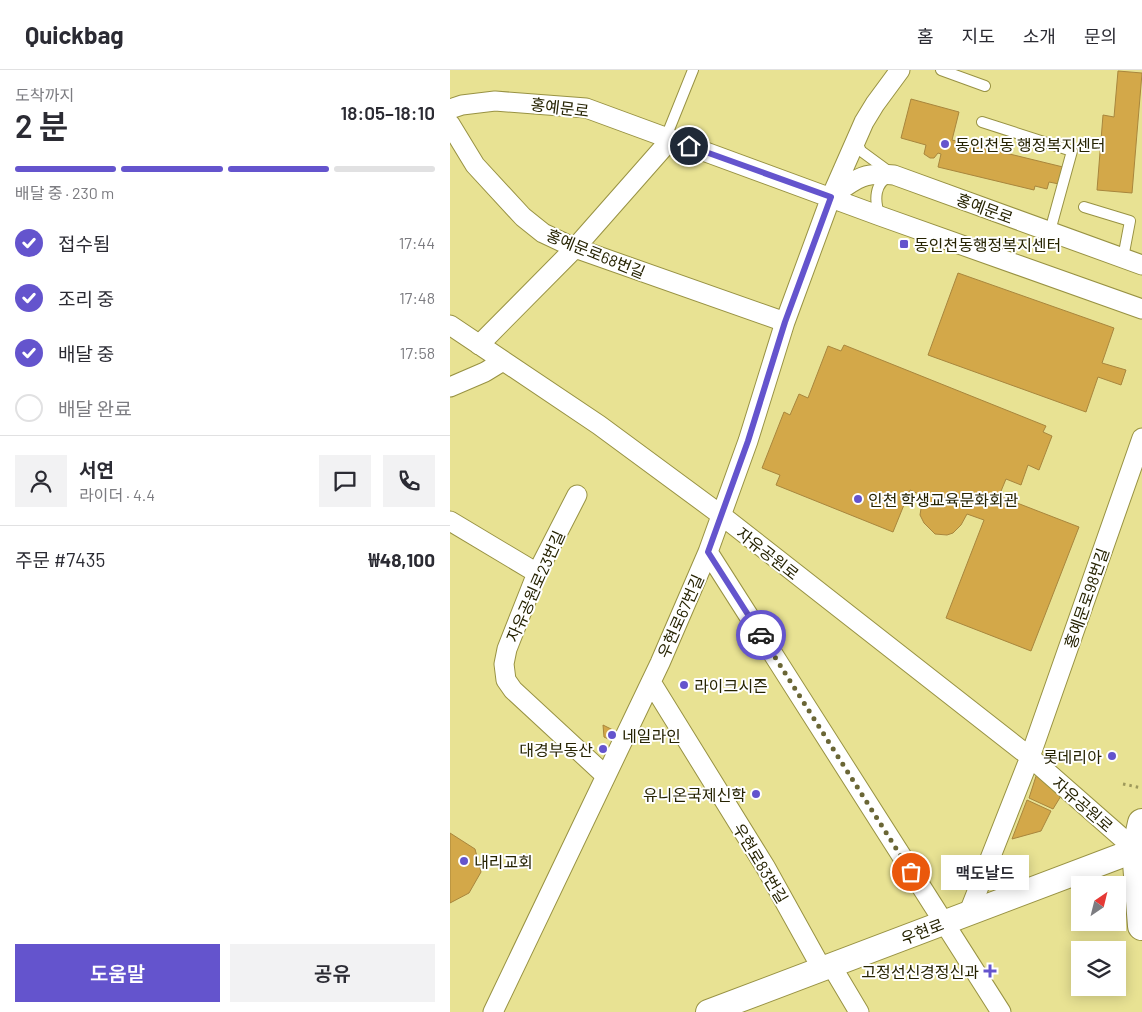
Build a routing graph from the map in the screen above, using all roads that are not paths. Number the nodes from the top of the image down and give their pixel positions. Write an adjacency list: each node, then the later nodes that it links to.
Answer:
1 (693, 70): 8 (lane)
2 (900, 70): 9 (street, 우현로67번길)
3 (942, 70): 4 (lane)
4 (985, 86)
5 (450, 109): 8 (street, 홍예문로)
6 (982, 122): 14 (lane)
7 (450, 124): 15 (street, 홍예문로68번길)
8 (669, 138): 11 (street, 홍예문로); 15 (street)
9 (856, 140): 10 (lane); 11 (street, 우현로67번길)
10 (894, 175): 11 (street, 홍예문로); 13 (lane); 14 (street, 홍예문로)
11 (831, 197): 13 (street, 홍예문로); 19 (street, 우현로67번길)
12 (1084, 207): 16 (lane)
13 (880, 216): 18 (street, 홍예문로)
14 (1050, 232): 16 (street, 홍예문로)
15 (575, 248): 19 (street, 홍예문로68번길); 21 (street)
16 (1123, 258): 17 (street, 홍예문로)
17 (1142, 265)
18 (1142, 309)
19 (785, 322): 26 (street, 우현로67번길)
20 (450, 325): 21 (street, 자유공원로)
21 (480, 345): 22 (street, 자유공원로)
22 (503, 361): 23 (street); 26 (street, 자유공원로)
23 (450, 387)
24 (1142, 438): 31 (street, 홍예문로98번길)
25 (577, 496): 29 (street, 자유공원로23번길)
26 (720, 516): 28 (street, 우현로67번길); 31 (street, 자유공원로)
27 (451, 523): 29 (street)
28 (708, 552): 30 (street, 우현로67번길); 36 (street)
29 (537, 573): 32 (street, 자유공원로23번길)
30 (650, 682): 32 (street, 우현로67번길); 38 (street, 우현로83번길)
31 (1030, 757): 34 (street, 자유공원로); 35 (street)
32 (606, 776): 39 (street, 우현로67번길)
33 (1142, 823): 34 (main road)
34 (1139, 854): 35 (street, 우현로); 37 (main road)
35 (969, 912): 36 (street, 우현로)
36 (944, 923): 38 (street, 우현로); 42 (street)
37 (1142, 926)
38 (827, 967): 40 (street, 우현로); 41 (street, 우현로83번길)
39 (493, 1012)
40 (708, 1012)
41 (859, 1012)
42 (1001, 1012)

